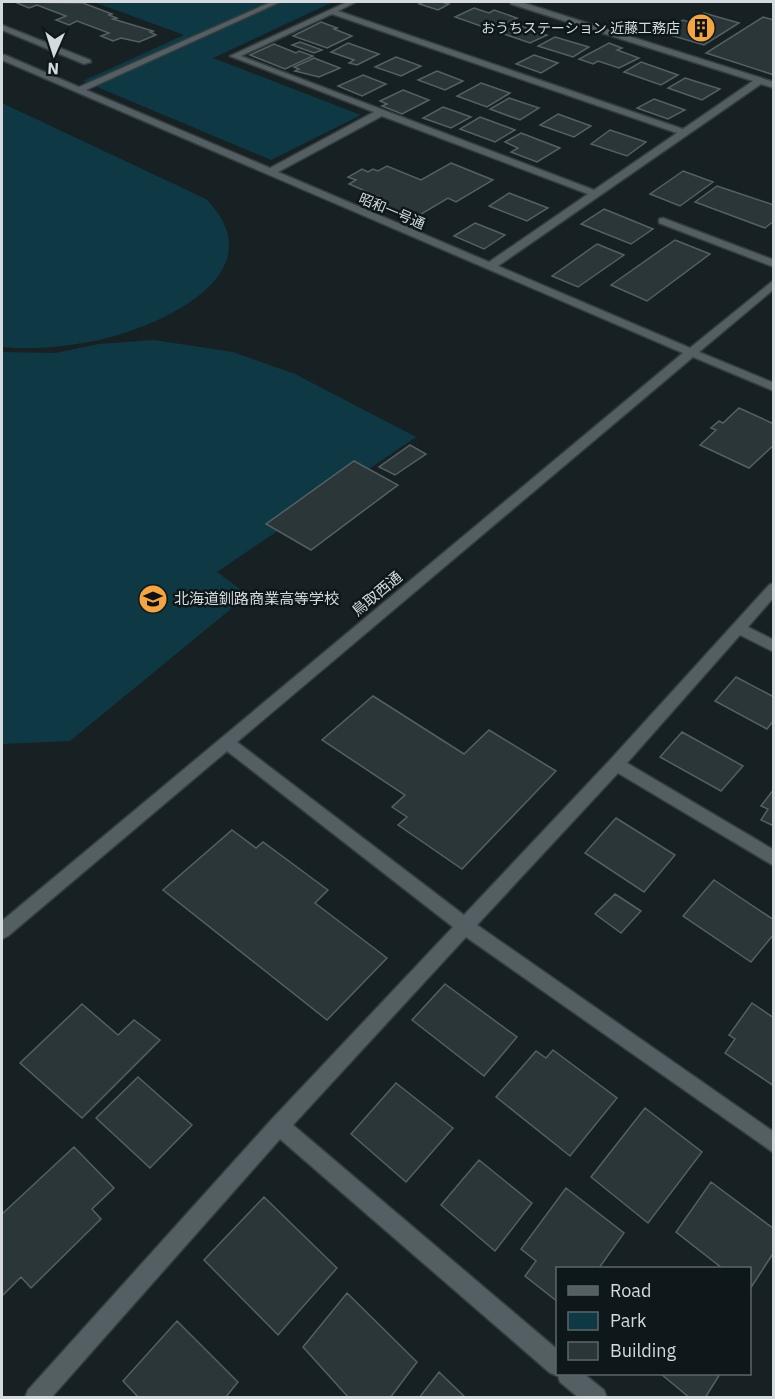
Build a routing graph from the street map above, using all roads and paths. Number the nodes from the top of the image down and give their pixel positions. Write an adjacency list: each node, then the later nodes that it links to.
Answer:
1 (276, 2): 10 (street)
2 (352, 2): 4 (street)
3 (514, 2): 8 (street)
4 (330, 11): 11 (street); 12 (street)
5 (2, 28): 7 (street)
6 (2, 57): 10 (street, 昭和一号通)
7 (87, 62)
8 (760, 80): 9 (street); 12 (street)
9 (774, 85)
10 (79, 90): 13 (street, 昭和一号通)
11 (380, 112): 13 (street); 14 (street)
12 (683, 132): 14 (street)
13 (269, 173): 17 (street, 昭和一号通)
14 (594, 193): 17 (street)
15 (663, 221): 16 (street)
16 (774, 264)
17 (489, 267): 19 (street, 昭和一号通)
18 (774, 283): 19 (street, 鳥取西通)
19 (693, 352): 20 (street, 昭和一号通); 24 (street, 鳥取西通)
20 (774, 388)
21 (774, 588): 22 (street)
22 (738, 628): 23 (street); 25 (street)
23 (774, 647)
24 (226, 742): 27 (street); 28 (street, 鳥取西通)
25 (616, 764): 26 (street); 27 (street)
26 (774, 859)
27 (465, 926): 29 (street); 30 (street)
28 (2, 931)
29 (279, 1126): 31 (street); 33 (street)
30 (774, 1144)
31 (556, 1363)
32 (569, 1375): 34 (street)
33 (46, 1394)
34 (596, 1398)

